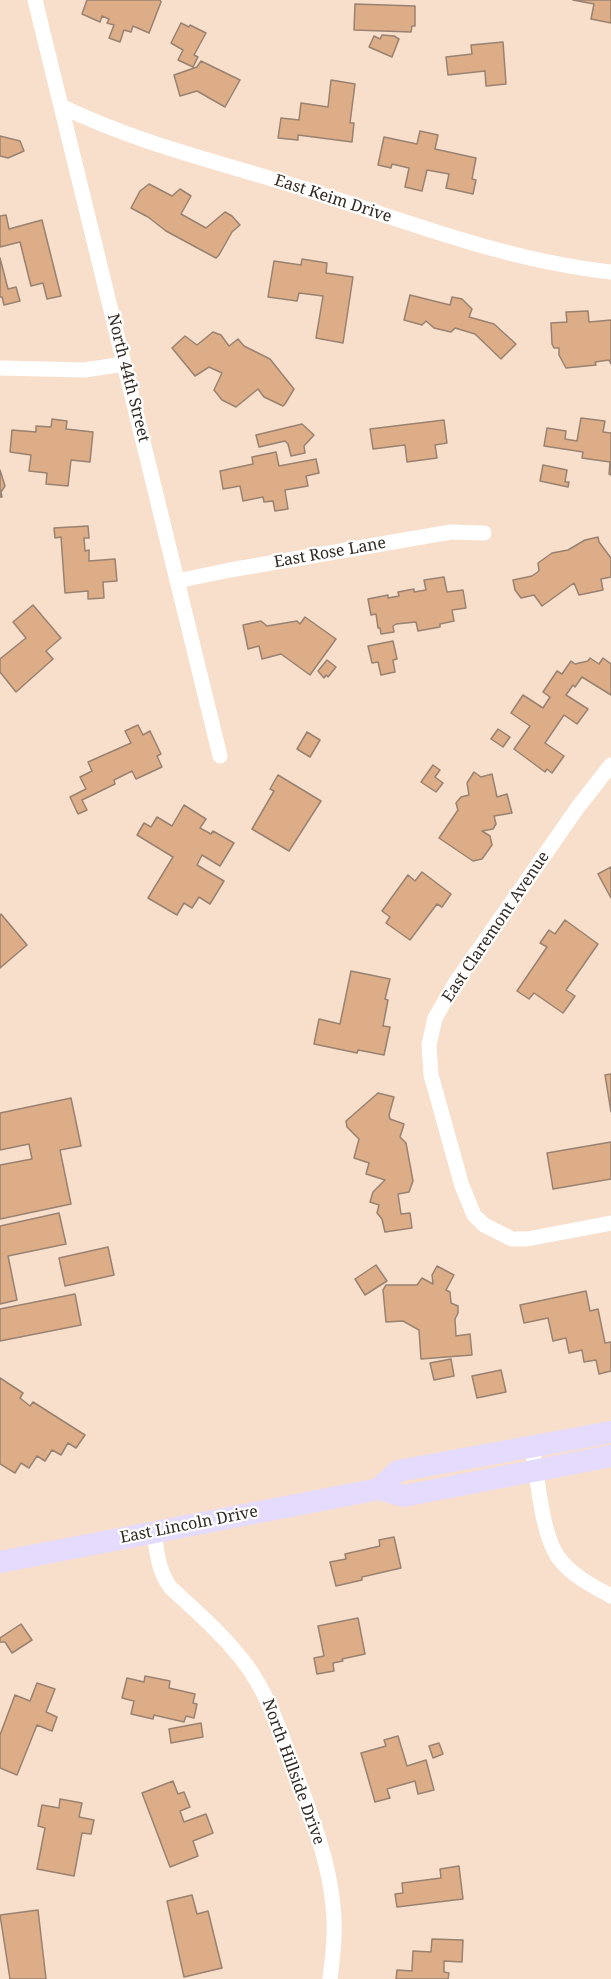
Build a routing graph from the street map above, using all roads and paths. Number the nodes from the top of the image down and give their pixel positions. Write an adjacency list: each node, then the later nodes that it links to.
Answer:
1 (35, 0): 2 (street, North 44th Street)
2 (61, 106): 3 (street, East Keim Drive); 4 (street, North 44th Street)
3 (611, 272)
4 (124, 364): 5 (street); 7 (street, North 44th Street)
5 (0, 368)
6 (484, 533): 7 (street, East Rose Lane)
7 (177, 581): 8 (street, North 44th Street)
8 (220, 756)
9 (611, 765): 10 (street, East Claremont Avenue)
10 (611, 1223)
11 (611, 1432): 12 (main road, East Lincoln Drive)
12 (532, 1447): 14 (street); 15 (main road, East Lincoln Drive)
13 (611, 1456): 14 (main road, East Lincoln Drive)
14 (536, 1471): 15 (main road, East Lincoln Drive); 18 (street)
15 (379, 1489): 16 (main road, East Lincoln Drive)
16 (154, 1532): 17 (main road, East Lincoln Drive); 19 (street, North Hillside Drive)
17 (0, 1562)
18 (611, 1596)
19 (330, 1979)

